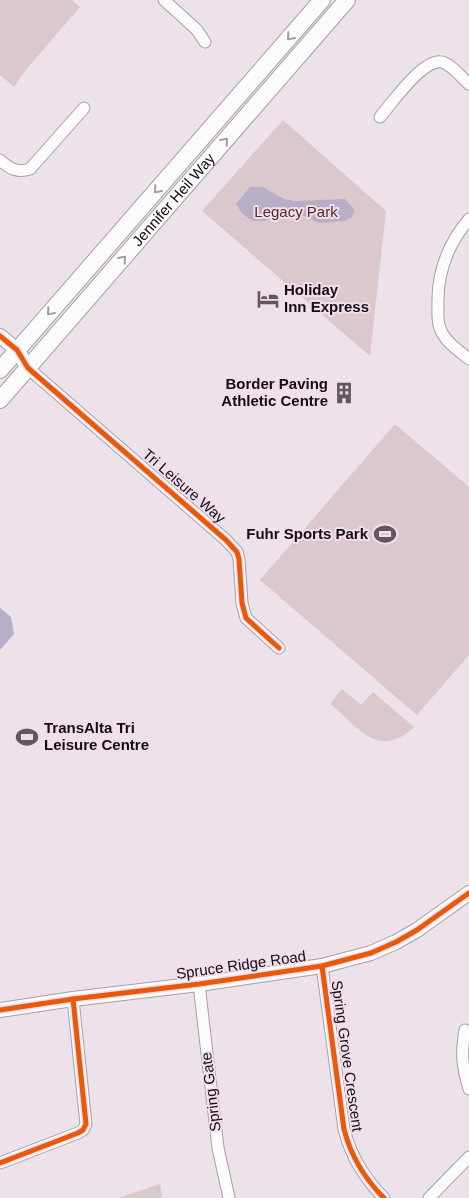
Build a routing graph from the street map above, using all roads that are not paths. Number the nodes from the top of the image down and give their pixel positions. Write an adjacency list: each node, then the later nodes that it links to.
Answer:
1 (164, 0): 4 (street)
2 (322, 0): 11 (main road, Jennifer Heil Way, one-way to 11)
3 (347, 0): 14 (main road, Jennifer Heil Way, one-way to 3)
4 (205, 42)
5 (469, 84): 7 (street)
6 (84, 108): 8 (street)
7 (380, 117)
8 (0, 160)
9 (469, 218): 12 (street)
10 (0, 336): 11 (street)
11 (17, 350): 13 (main road, Jennifer Heil Way); 14 (street)
12 (469, 360)
13 (2, 364): 14 (street)
14 (28, 368): 15 (main road, Jennifer Heil Way); 16 (street, Tri Leisure Way)
15 (0, 400)
16 (279, 648)
17 (469, 893): 18 (street, Spruce Ridge Road)
18 (322, 966): 19 (street, Spruce Ridge Road); 27 (street, Spring Grove Crescent)
19 (199, 984): 20 (street, Spruce Ridge Road); 26 (street, Spring Gate)
20 (73, 999): 21 (street, Spruce Ridge Road); 25 (street)
21 (0, 1010)
22 (465, 1030): 23 (street)
23 (469, 1089)
24 (469, 1157): 28 (street)
25 (0, 1163)
26 (229, 1198)
27 (384, 1198)
28 (429, 1198)

